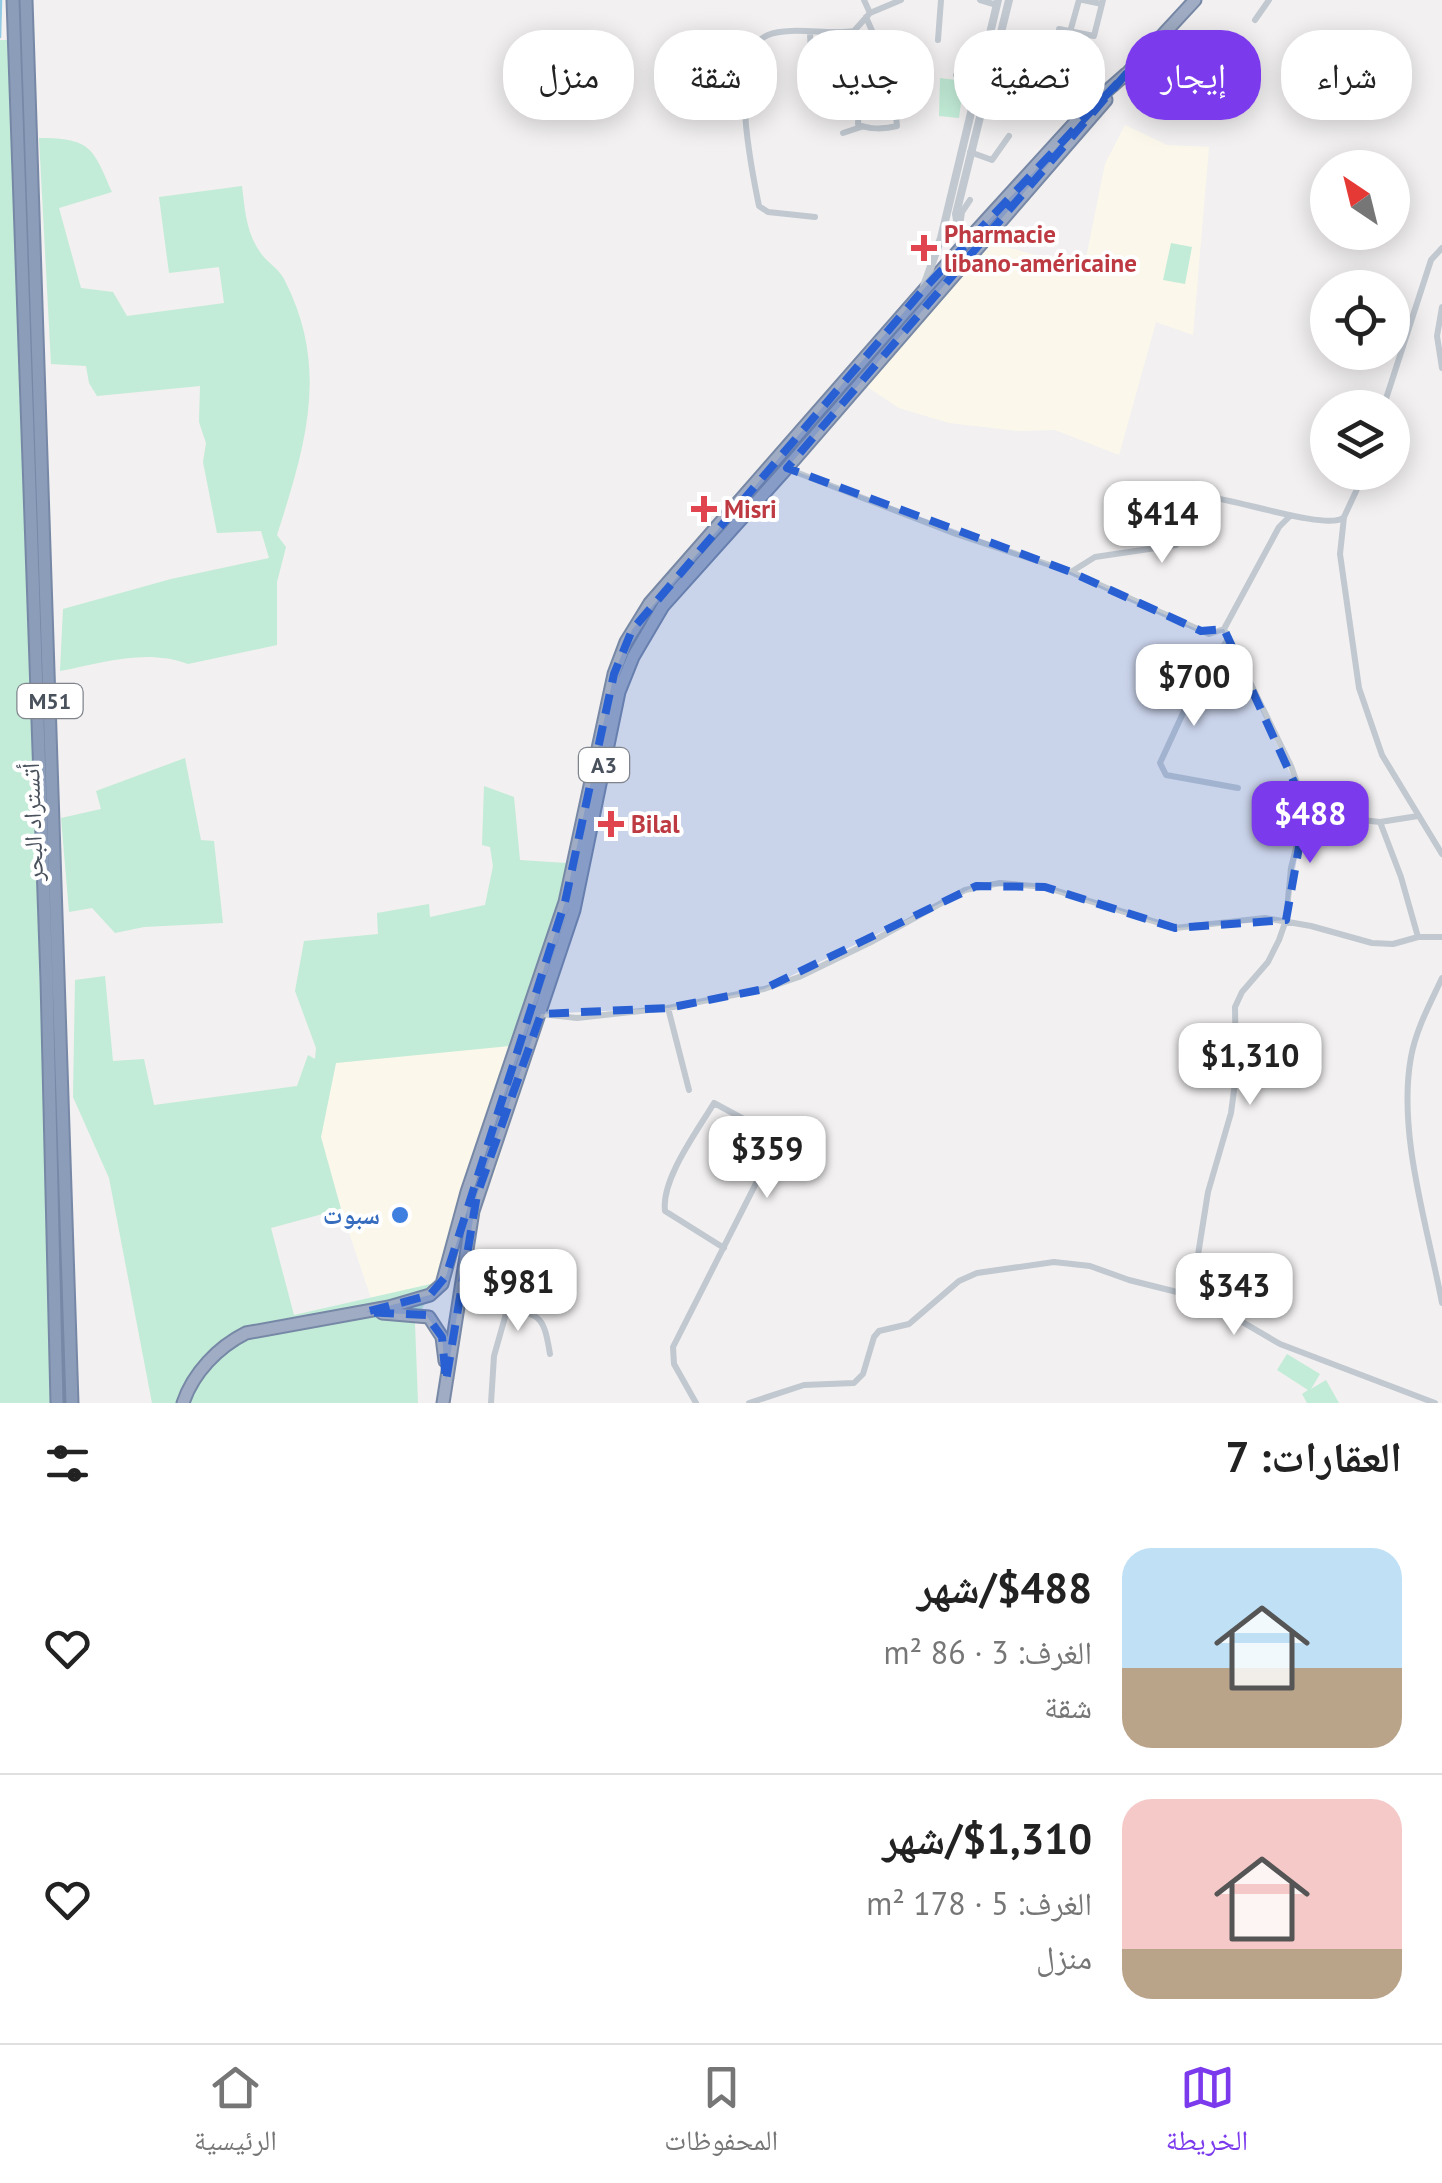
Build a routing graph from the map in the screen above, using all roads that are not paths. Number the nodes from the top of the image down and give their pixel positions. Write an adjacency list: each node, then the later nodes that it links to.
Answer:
1 (14, 0): 74 (highway, أتستراد البحر / M51)
2 (26, 0): 75 (highway, أتستراد البحر / M51)
3 (864, 0): 13 (street)
4 (901, 0): 13 (street)
5 (941, 0): 24 (street)
6 (980, 0): 11 (street)
7 (1009, 0): 33 (street)
8 (1081, 0): 12 (street); 20 (street)
9 (1195, 0): 22 (highway, A3)
10 (1269, 0): 14 (street)
11 (998, 2): 18 (street)
12 (1103, 2): 21 (street)
13 (868, 15): 16 (street); 17 (street)
14 (1255, 20)
15 (1060, 29): 19 (street)
16 (855, 30)
17 (873, 30)
18 (992, 30)
19 (1063, 30)
20 (1071, 30)
21 (1096, 30)
22 (1167, 30)
23 (797, 33): 35 (street)
24 (938, 40)
25 (1125, 75): 36 (highway, A3)
26 (1125, 75): 37 (highway, A3)
27 (858, 120): 30 (street)
28 (897, 120): 30 (street)
29 (970, 120): 40 (street)
30 (862, 127): 31 (street)
31 (844, 132)
32 (1009, 136): 33 (street)
33 (970, 152): 37 (street)
34 (970, 200): 37 (street)
35 (815, 217)
36 (987, 234): 38 (street); 44 (highway, A3)
37 (964, 236): 40 (highway, A3)
38 (1019, 244)
39 (1442, 248): 43 (street)
40 (922, 291): 70 (highway, A3)
41 (1442, 307): 42 (street)
42 (1442, 368)
43 (1388, 390)
44 (787, 468): 50 (street); 63 (highway, A3)
45 (1356, 490): 47 (street)
46 (1289, 516): 48 (street); 50 (street); 51 (street)
47 (1344, 517): 48 (street); 49 (street)
48 (1328, 522): 49 (street)
49 (1341, 533): 55 (street)
50 (1071, 572): 51 (street)
51 (1224, 629): 52 (street)
52 (1229, 638): 53 (street); 54 (street)
53 (1238, 788)
54 (1306, 808): 56 (street); 58 (street)
55 (1418, 816): 56 (street); 57 (street)
56 (1380, 822): 59 (street)
57 (1442, 854)
58 (1286, 920): 59 (street); 62 (street); 67 (street)
59 (1418, 937): 60 (street)
60 (1442, 937)
61 (1442, 978): 68 (street)
62 (668, 1008): 63 (street); 64 (street)
63 (541, 1014): 72 (highway, A3)
64 (689, 1090)
65 (724, 1248): 65 (street); 79 (street)
66 (510, 1268): 69 (street)
67 (1185, 1294): 73 (street); 80 (street)
68 (1442, 1303)
69 (507, 1310): 71 (street); 78 (street)
70 (366, 1312): 72 (highway); 76 (highway, A3)
71 (550, 1354)
72 (446, 1380): 77 (highway, A3)
73 (753, 1402)
74 (57, 1403)
75 (72, 1403)
76 (183, 1403)
77 (443, 1403)
78 (491, 1403)
79 (696, 1403)
80 (1435, 1403)

